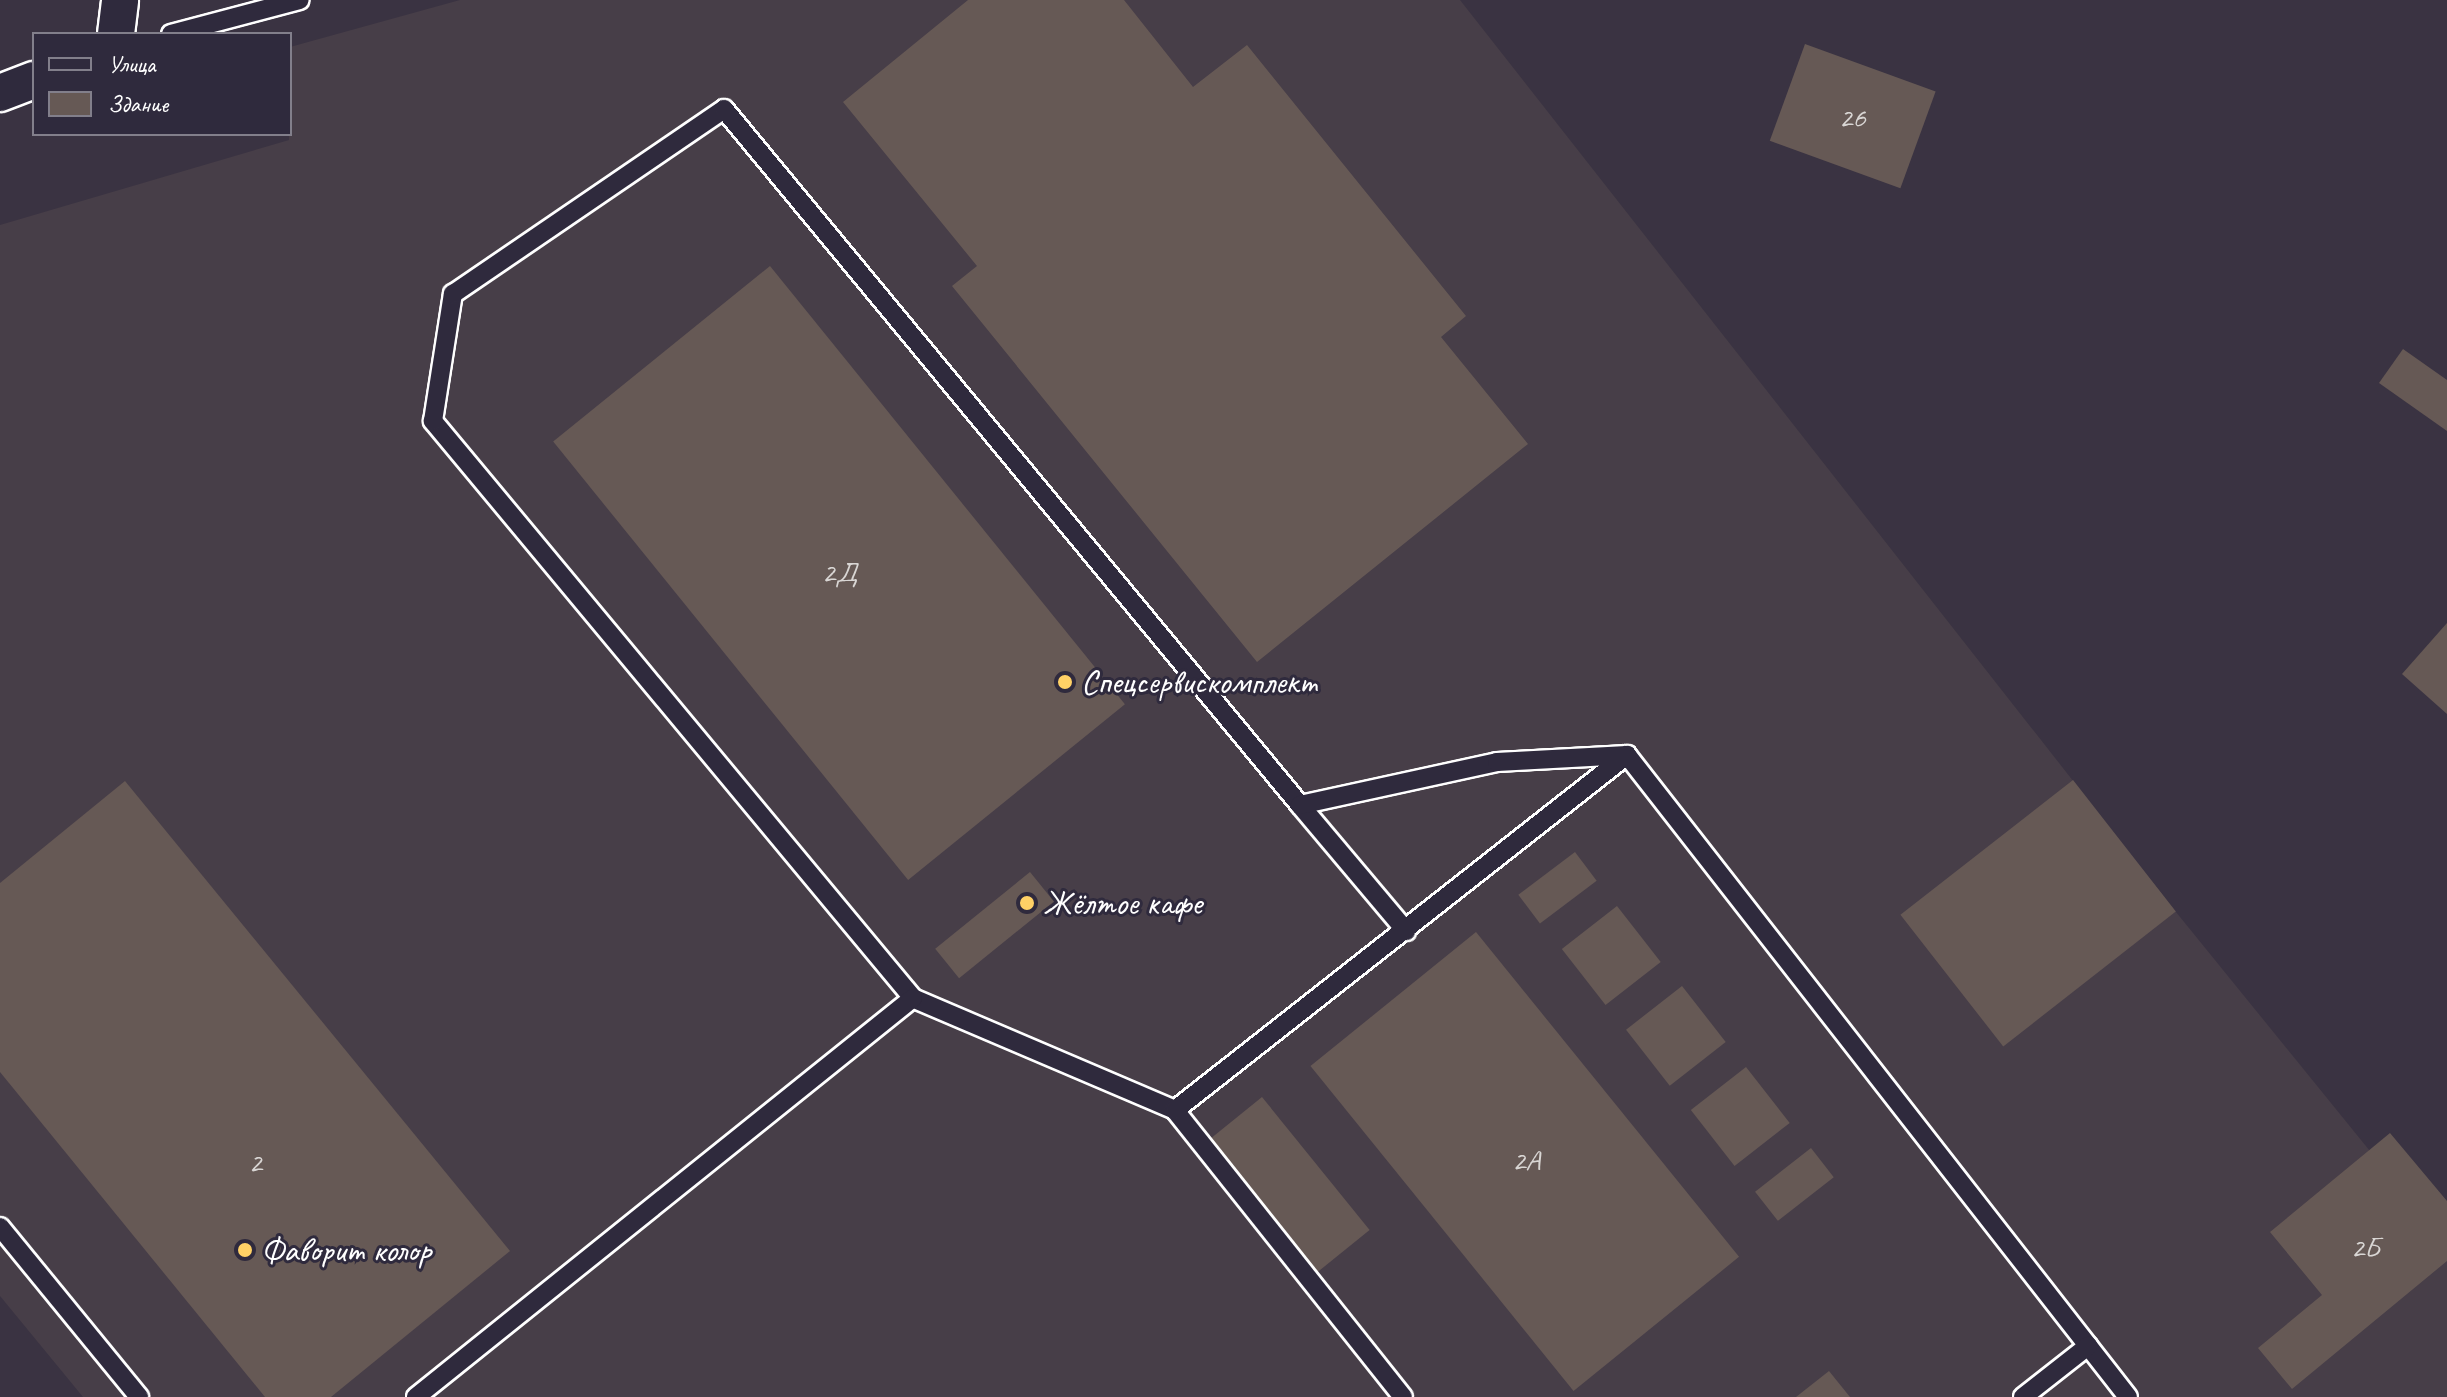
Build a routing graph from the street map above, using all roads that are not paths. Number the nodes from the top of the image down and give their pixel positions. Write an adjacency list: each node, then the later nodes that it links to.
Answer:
1 (120, 0): 3 (street)
2 (300, 0): 4 (lane)
3 (116, 32)
4 (179, 32)
5 (32, 81): 6 (street)
6 (0, 93)
7 (1627, 755): 8 (lane); 9 (lane); 13 (lane)
8 (1300, 805): 9 (lane); 10 (lane)
9 (1406, 931): 11 (lane)
10 (913, 998): 11 (lane); 15 (lane)
11 (1175, 1110): 16 (lane)
12 (0, 1227): 14 (lane)
13 (2088, 1346): 17 (lane); 18 (lane)
14 (139, 1397)
15 (416, 1397)
16 (1403, 1397)
17 (2023, 1397)
18 (2128, 1397)

